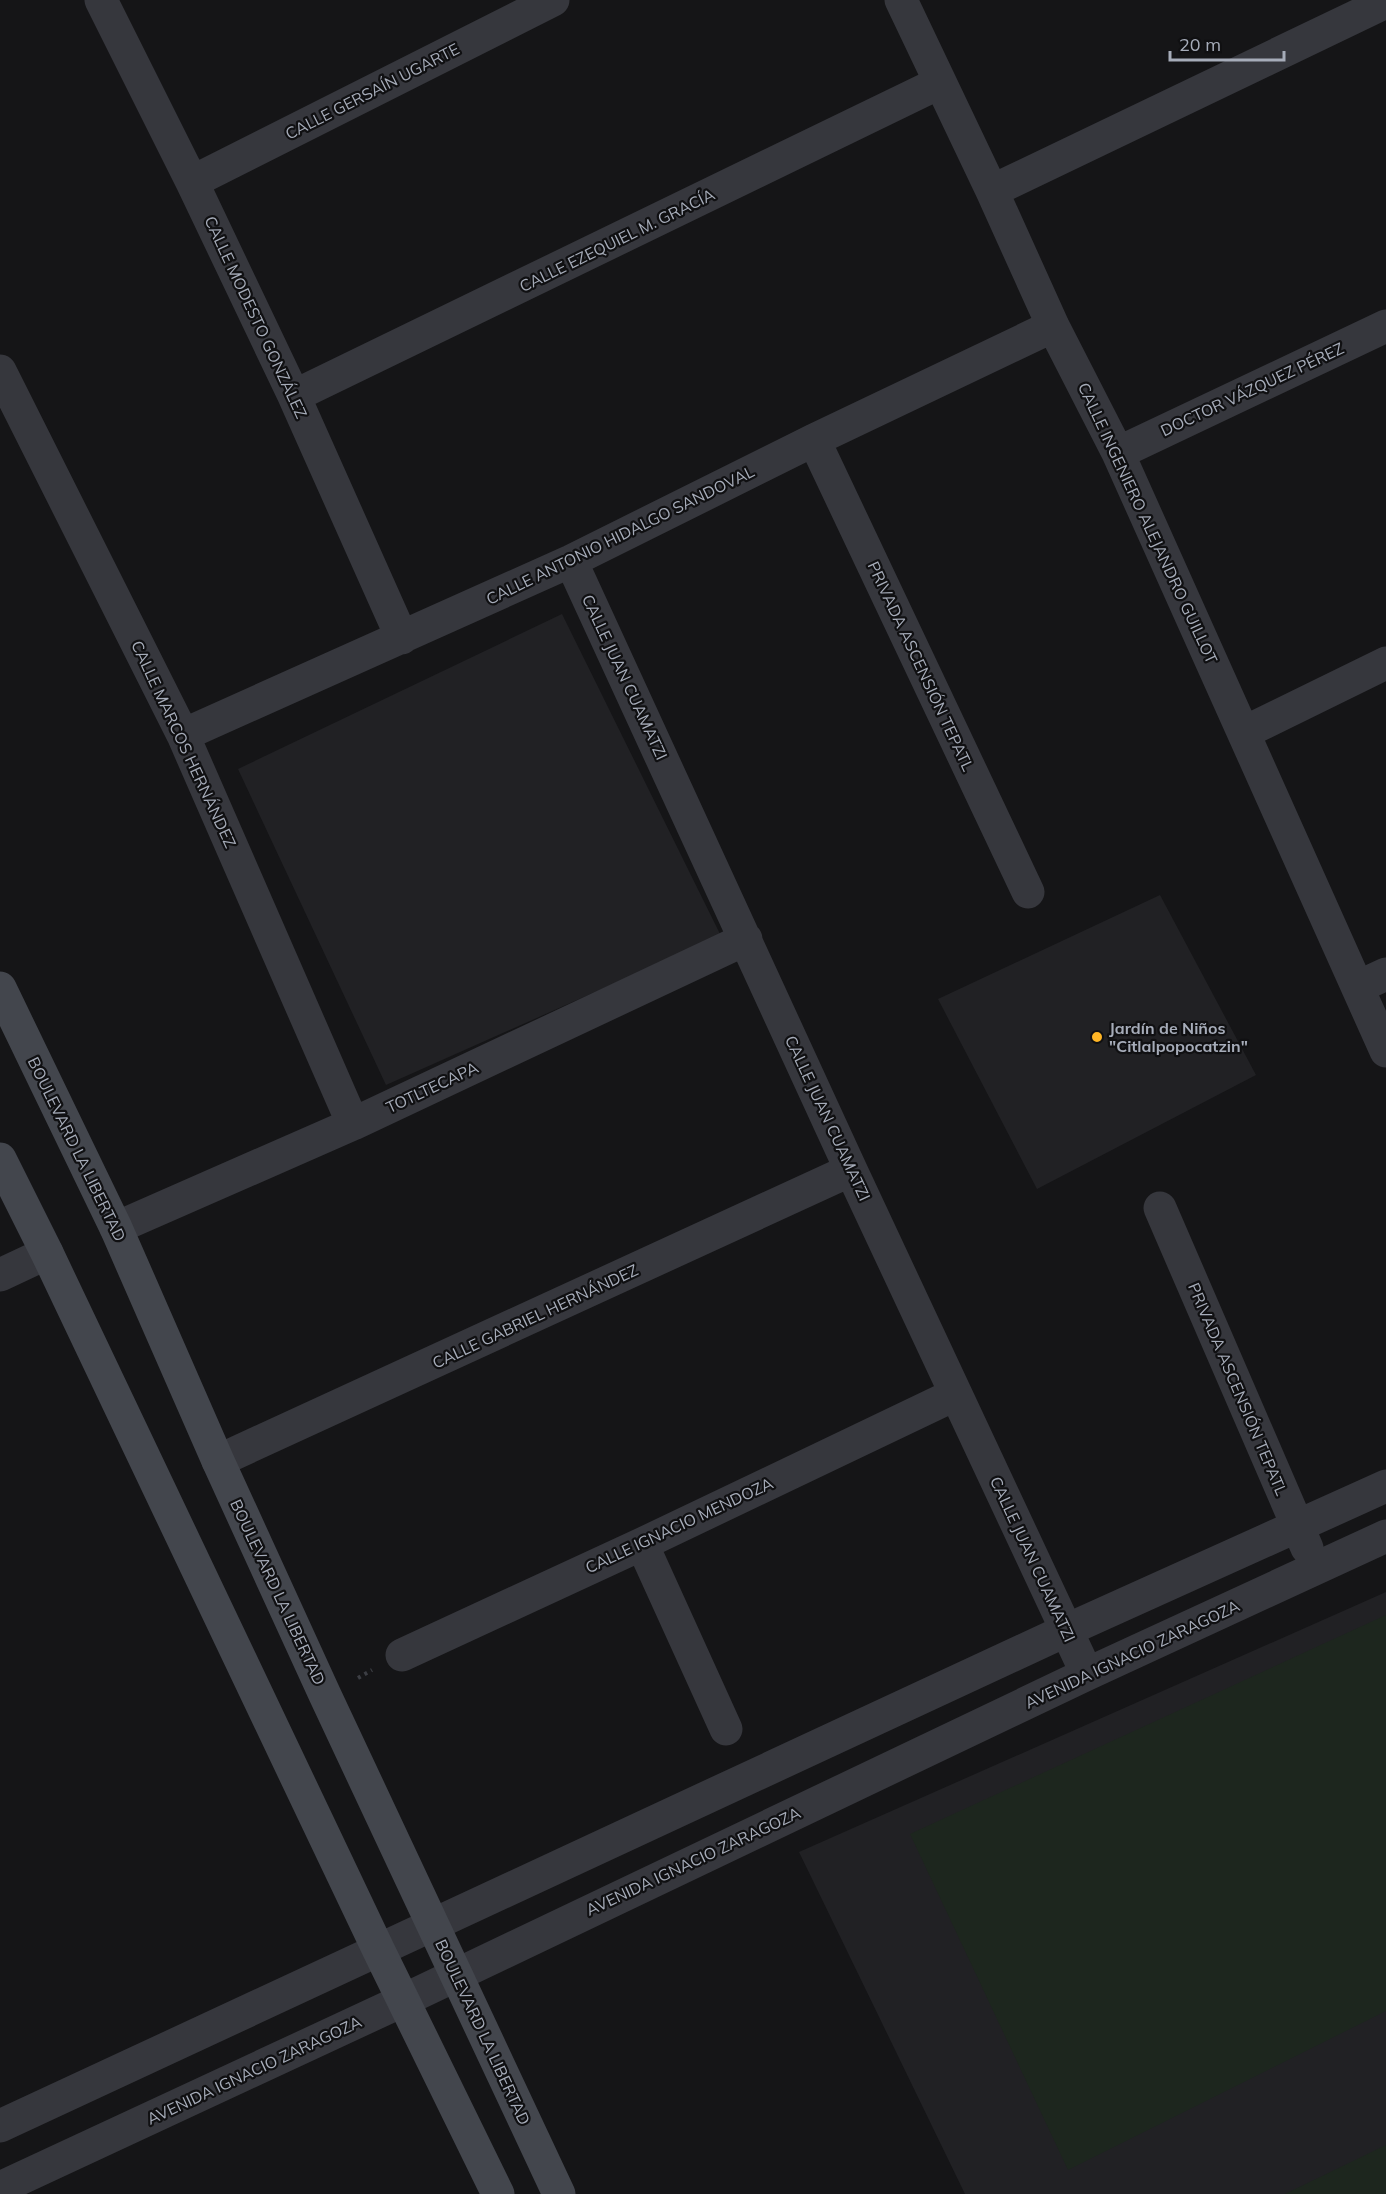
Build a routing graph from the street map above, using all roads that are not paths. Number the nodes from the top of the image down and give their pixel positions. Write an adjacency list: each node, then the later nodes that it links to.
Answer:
1 (101, 0): 6 (street, CALLE MODESTO GONZÁLEZ)
2 (553, 0): 6 (street, CALLE GERSAÍN UGARTE)
3 (901, 0): 5 (street, CALLE INGENIERO ALEJANDRO GUILLOT)
4 (1386, 2): 7 (street)
5 (939, 83): 7 (street, CALLE INGENIERO ALEJANDRO GUILLOT); 11 (street, CALLE EZEQUIEL M. GRACÍA)
6 (192, 182): 11 (street, CALLE MODESTO GONZÁLEZ)
7 (992, 191): 8 (street, CALLE INGENIERO ALEJANDRO GUILLOT)
8 (1053, 326): 12 (street, CALLE ANTONIO HIDALGO SANDOVAL); 13 (street, CALLE INGENIERO ALEJANDRO GUILLOT)
9 (1386, 326): 13 (street, DOCTOR VÁZQUEZ PÉREZ)
10 (0, 371): 18 (street, CALLE MARCOS HERNÁNDEZ)
11 (294, 396): 15 (street, CALLE MODESTO GONZÁLEZ)
12 (814, 440): 14 (street, CALLE ANTONIO HIDALGO SANDOVAL); 19 (street, PRIVADA ASCENSIÓN TEPATL)
13 (1118, 453): 17 (street, CALLE INGENIERO ALEJANDRO GUILLOT)
14 (572, 561): 15 (street, CALLE ANTONIO HIDALGO SANDOVAL); 20 (street, CALLE JUAN CUAMATZI)
15 (402, 638): 18 (street, CALLE ANTONIO HIDALGO SANDOVAL)
16 (1386, 663): 17 (street)
17 (1245, 732): 21 (street, CALLE INGENIERO ALEJANDRO GUILLOT)
18 (183, 735): 24 (street, CALLE MARCOS HERNÁNDEZ)
19 (1028, 892)
20 (746, 939): 24 (street, TOTLTECAPA); 26 (street, CALLE JUAN CUAMATZI)
21 (1372, 980): 23 (street, CALLE INGENIERO ALEJANDRO GUILLOT)
22 (0, 988): 28 (main road, BOULEVARD LA LIBERTAD)
23 (1386, 1051)
24 (353, 1124): 28 (street, TOTLTECAPA)
25 (0, 1159): 29 (main road)
26 (851, 1170): 31 (street, CALLE JUAN CUAMATZI); 32 (street, CALLE GABRIEL HERNÁNDEZ)
27 (1160, 1208): 34 (street, PRIVADA ASCENSIÓN TEPATL)
28 (116, 1228): 32 (main road, BOULEVARD LA LIBERTAD)
29 (47, 1253): 30 (street); 45 (main road)
30 (0, 1275)
31 (956, 1394): 36 (street, CALLE IGNACIO MENDOZA); 38 (street, CALLE JUAN CUAMATZI)
32 (218, 1461): 44 (main road, BOULEVARD LA LIBERTAD)
33 (1386, 1486): 34 (street)
34 (1298, 1527): 37 (street, PRIVADA ASCENSIÓN TEPATL); 38 (street)
35 (1386, 1536): 37 (street, AVENIDA IGNACIO ZARAGOZA)
36 (642, 1544): 39 (street, CALLE IGNACIO MENDOZA); 41 (street)
37 (1317, 1569): 40 (street, AVENIDA IGNACIO ZARAGOZA)
38 (1067, 1630): 40 (street, CALLE JUAN CUAMATZI); 42 (street)
39 (402, 1655)
40 (1087, 1674): 43 (street, AVENIDA IGNACIO ZARAGOZA)
41 (726, 1729)
42 (749, 1778): 43 (street); 44 (street)
43 (771, 1824): 46 (street, AVENIDA IGNACIO ZARAGOZA)
44 (433, 1926): 45 (street); 46 (main road, BOULEVARD LA LIBERTAD)
45 (379, 1951): 47 (main road); 48 (street)
46 (455, 1974): 47 (street, AVENIDA IGNACIO ZARAGOZA); 51 (main road, BOULEVARD LA LIBERTAD)
47 (404, 2000): 49 (street, AVENIDA IGNACIO ZARAGOZA); 50 (main road)
48 (0, 2126)
49 (0, 2188)
50 (498, 2194)
51 (559, 2194)

